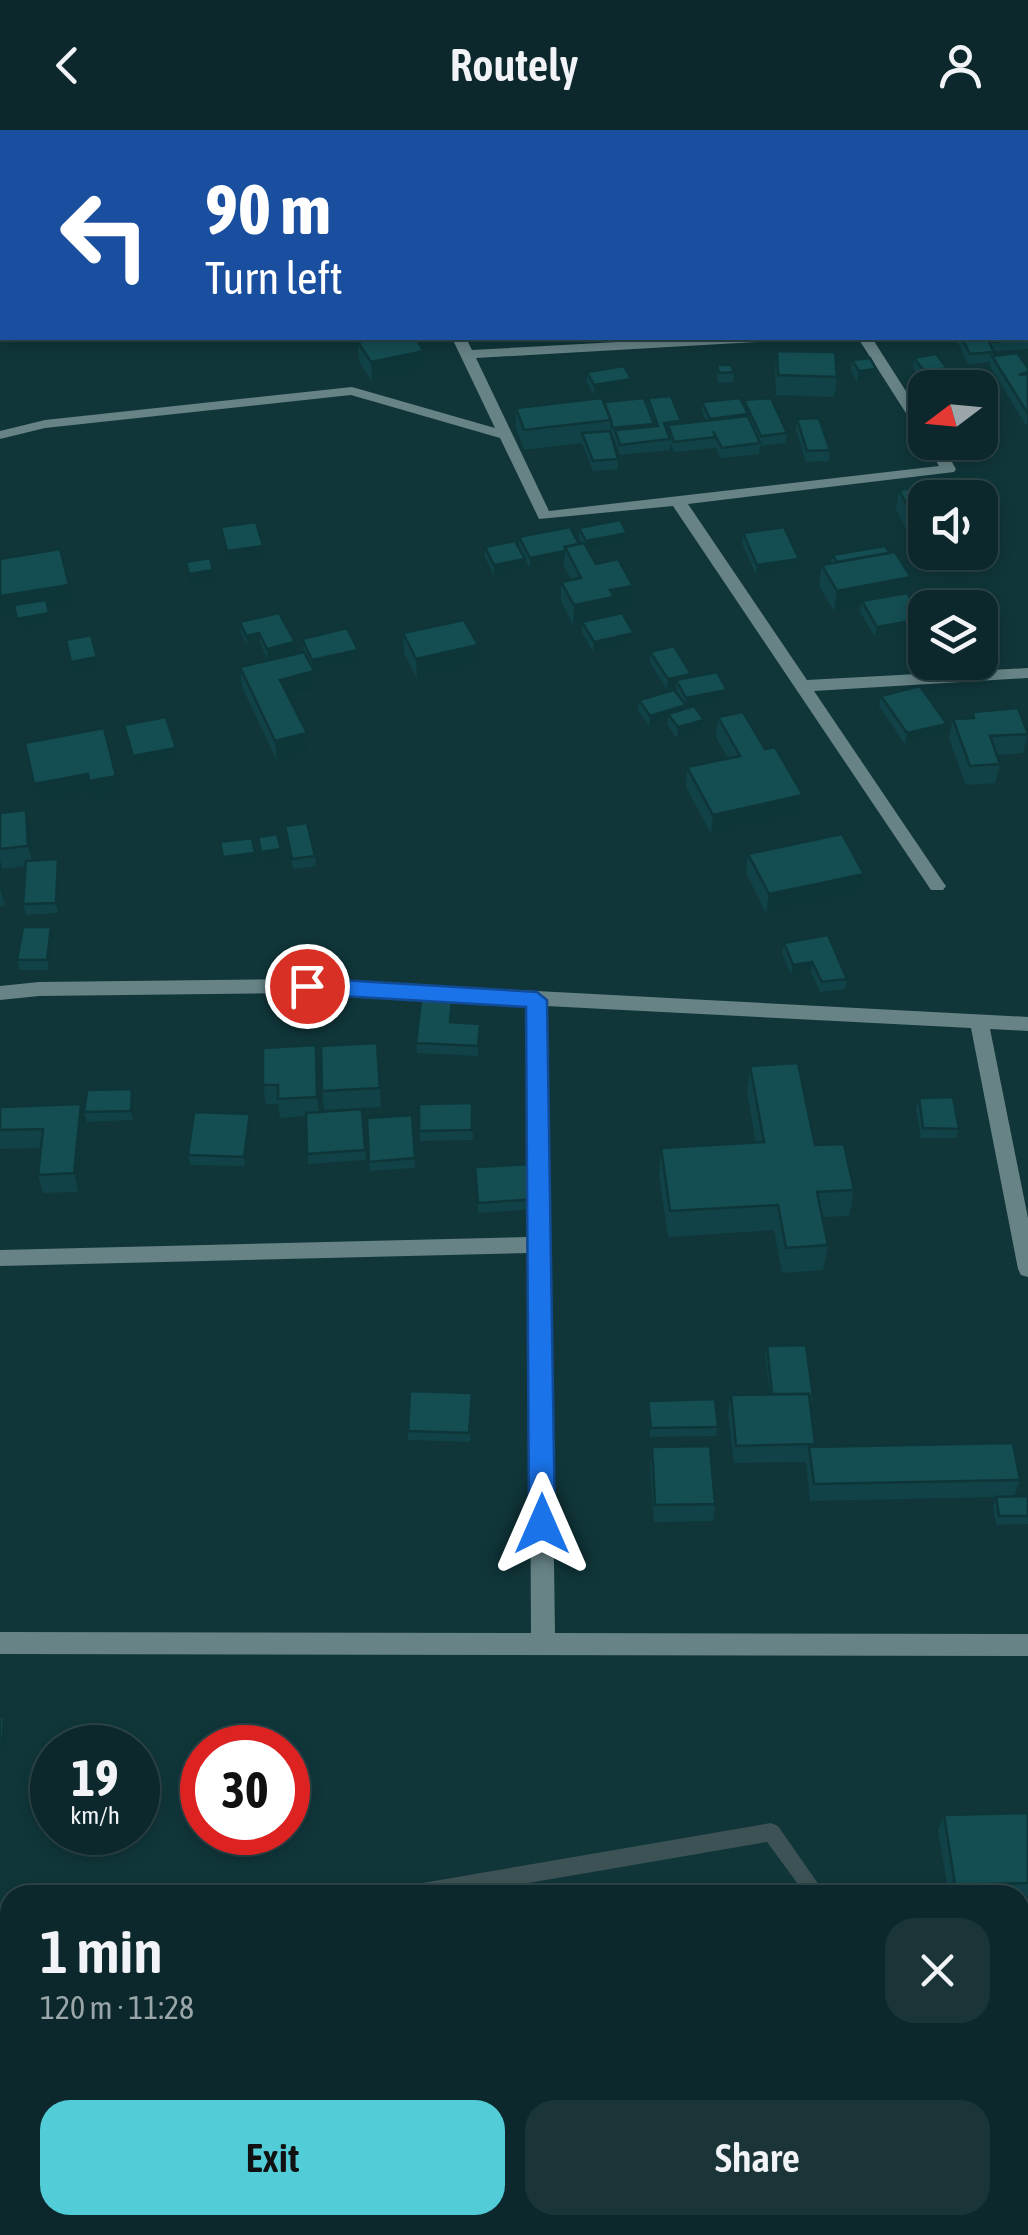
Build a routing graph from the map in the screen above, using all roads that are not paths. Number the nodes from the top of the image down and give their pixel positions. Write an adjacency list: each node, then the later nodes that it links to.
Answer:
1 (459, 340): 4 (street)
2 (720, 340): 4 (street)
3 (866, 340): 5 (street)
4 (469, 354): 7 (street)
5 (908, 405)
6 (0, 435): 7 (street)
7 (507, 436): 9 (street)
8 (942, 460): 9 (street)
9 (678, 500): 11 (street)
10 (1028, 673): 11 (street)
11 (802, 686): 12 (street)
12 (938, 886)
13 (0, 993): 14 (street)
14 (537, 1000): 15 (street); 17 (street)
15 (979, 1022): 16 (street); 19 (street)
16 (1028, 1024)
17 (540, 1245): 18 (street); 21 (street)
18 (0, 1258)
19 (1028, 1269)
20 (0, 1643): 21 (street)
21 (543, 1644): 22 (street)
22 (1028, 1645)

